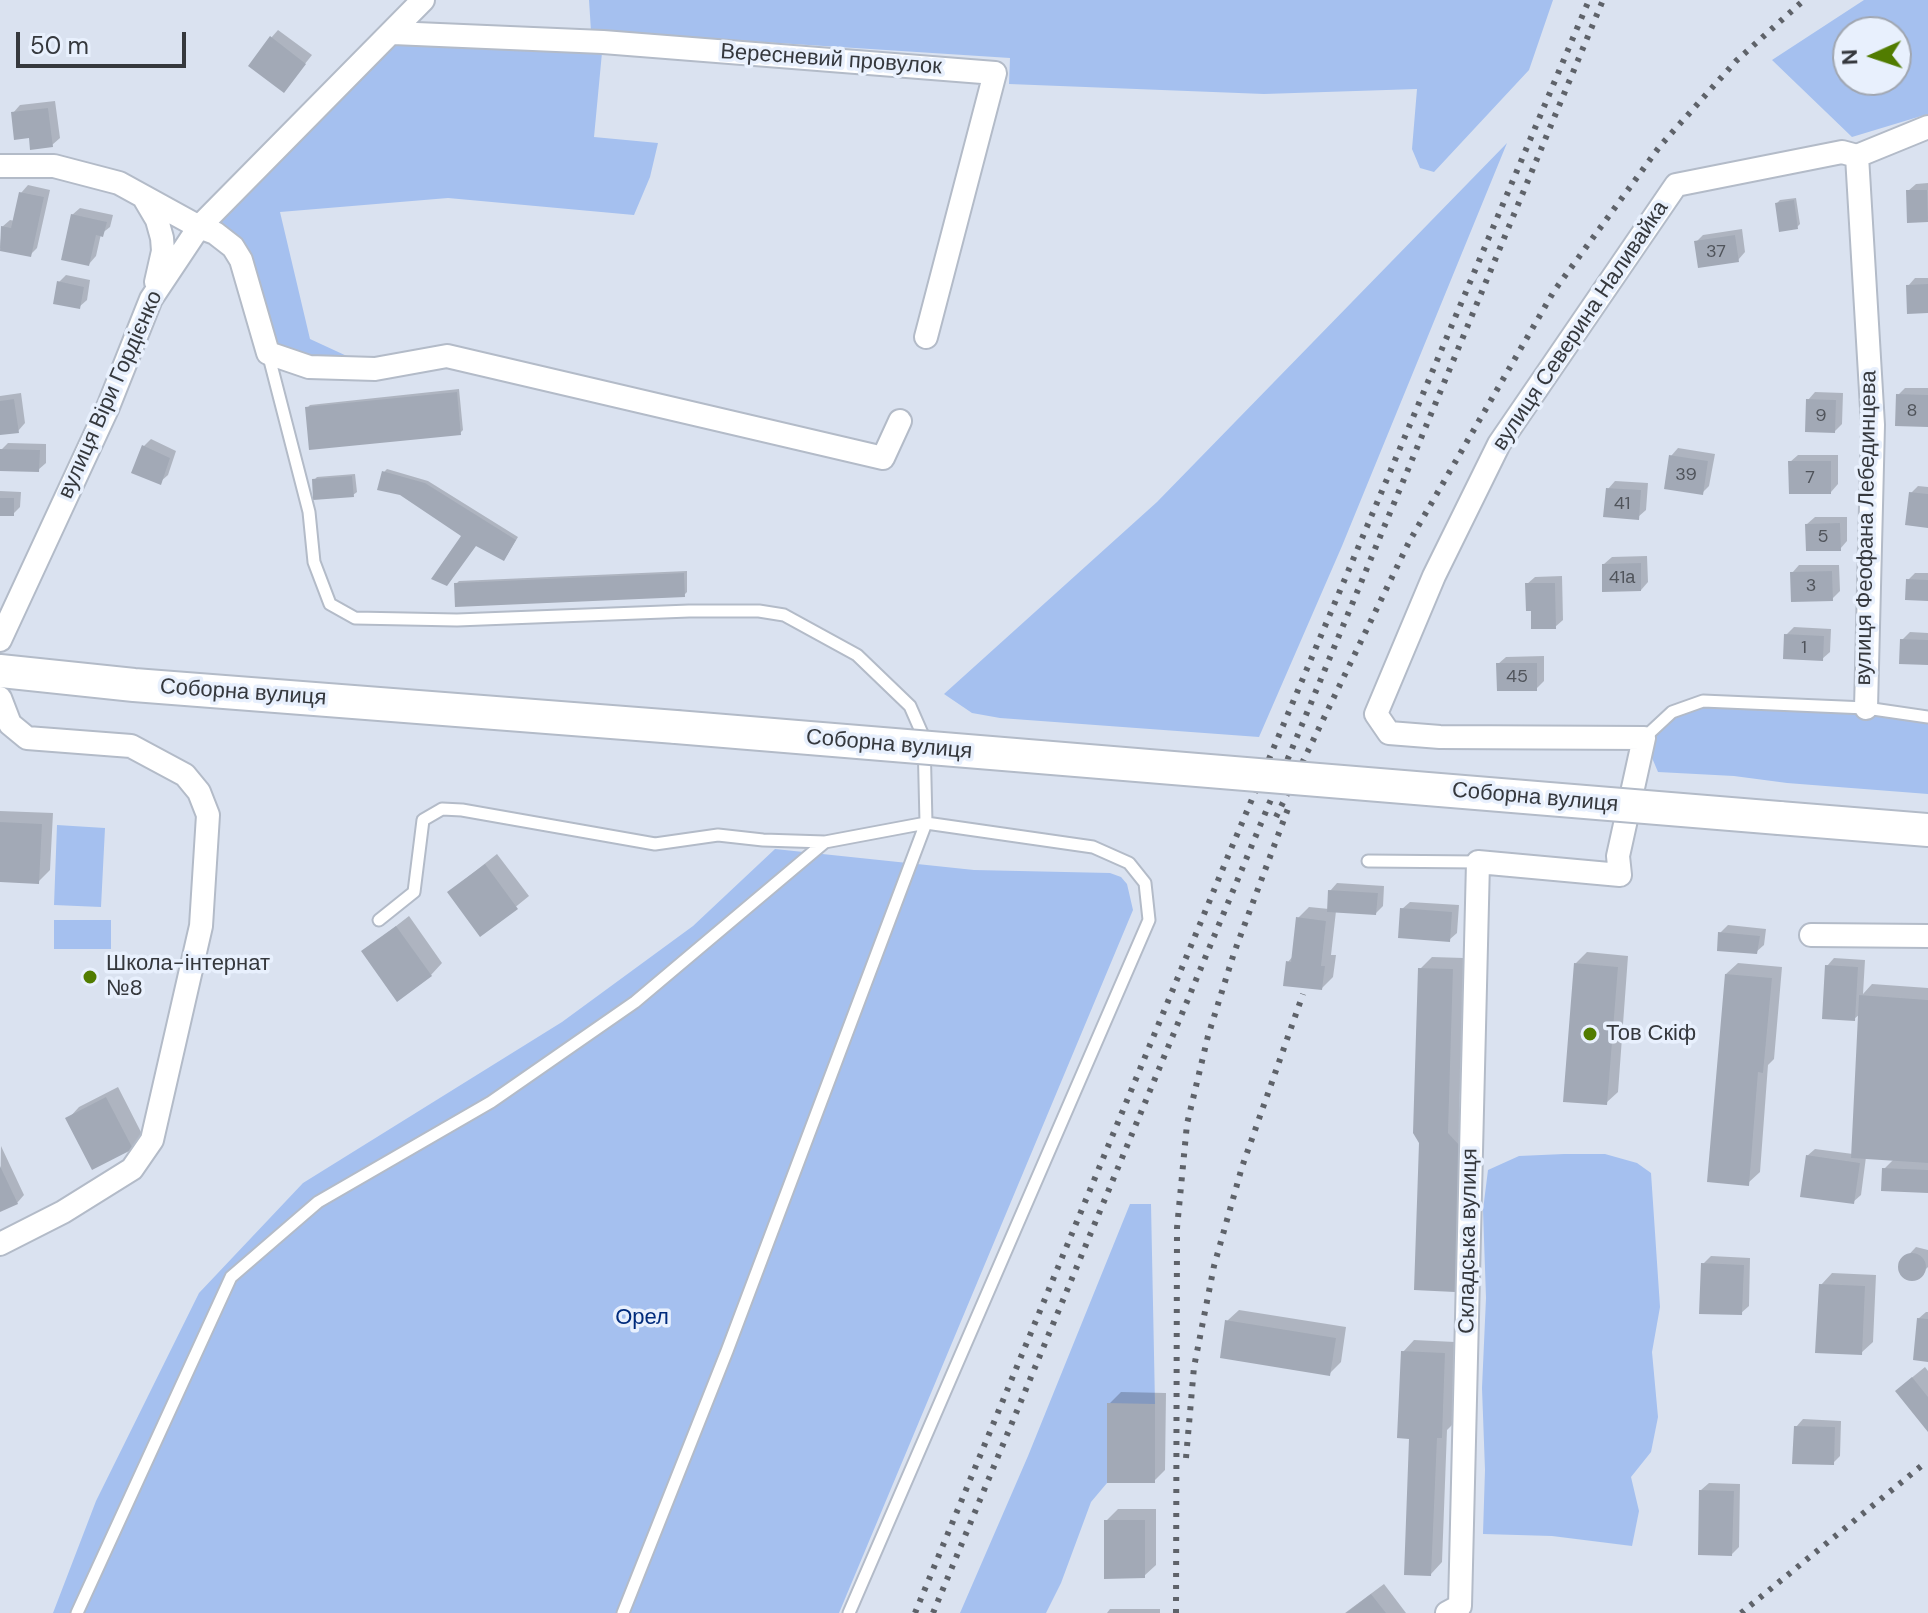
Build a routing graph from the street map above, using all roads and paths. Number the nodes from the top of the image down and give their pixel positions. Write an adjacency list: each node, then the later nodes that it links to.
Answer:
1 (423, 0): 2 (street, вулиця Віри Гордієнко)
2 (393, 33): 7 (street, вулиця Віри Гордієнко); 9 (street, Вересневий провулок)
3 (1928, 127): 4 (street, вулиця Северина Наливайка)
4 (1857, 156): 15 (street, вулиця Феофана Лебединцева); 17 (street, вулиця Северина Наливайка)
5 (0, 166): 6 (street)
6 (139, 194): 7 (street); 8 (street)
7 (199, 227): 8 (street, вулиця Віри Гордієнко); 10 (street)
8 (151, 299): 12 (street, вулиця Віри Гордієнко)
9 (926, 337)
10 (268, 353): 11 (street); 18 (lane)
11 (900, 421)
12 (0, 640)
13 (0, 671): 19 (main road, Соборна вулиця, bridge)
14 (0, 698): 26 (street)
15 (1866, 708): 16 (lane); 17 (lane)
16 (1928, 717)
17 (1644, 738): 22 (street)
18 (926, 823): 20 (lane); 28 (lane); 29 (lane)
19 (1928, 830)
20 (825, 842): 23 (lane); 27 (lane)
21 (1368, 861): 22 (lane)
22 (1478, 862): 30 (street, Складська вулиця)
23 (379, 920)
24 (1811, 935): 25 (street)
25 (1928, 936)
26 (0, 1244)
27 (77, 1613)
28 (623, 1613)
29 (849, 1613)
30 (1447, 1613)

